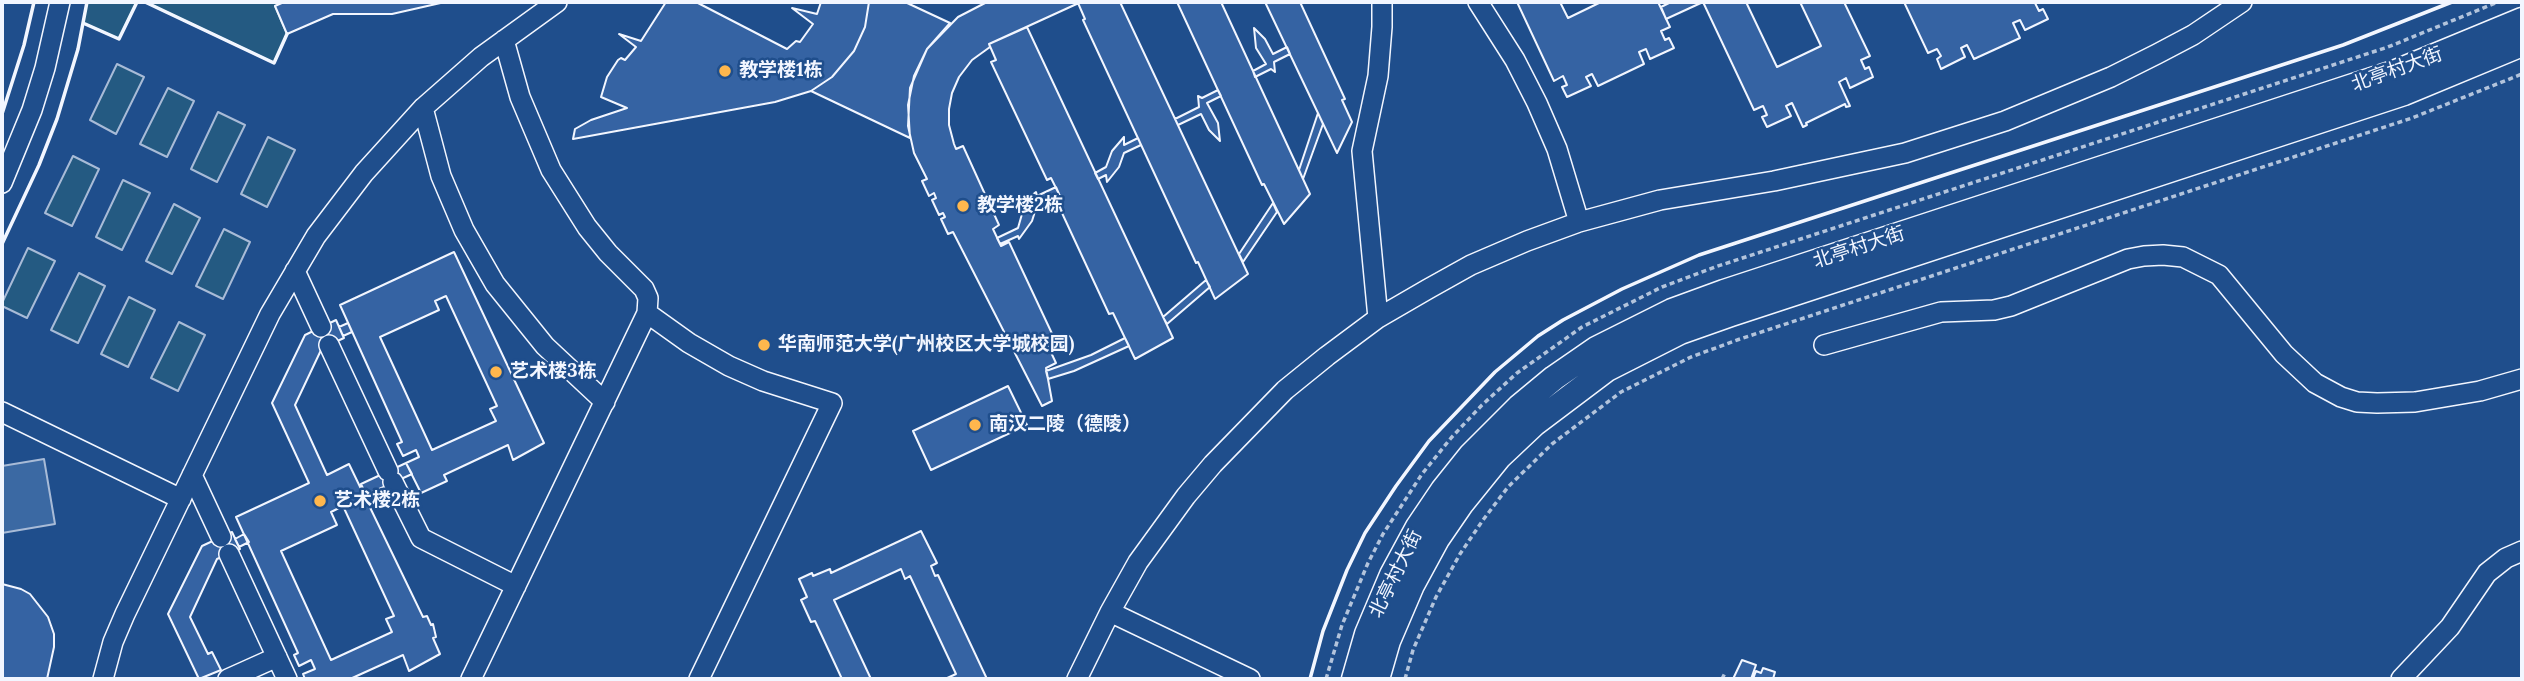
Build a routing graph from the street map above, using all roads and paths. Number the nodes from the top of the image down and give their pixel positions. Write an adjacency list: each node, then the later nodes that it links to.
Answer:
1 (60, 2): 10 (street)
2 (557, 2): 7 (street)
3 (1382, 2): 14 (street)
4 (1478, 2): 11 (street)
5 (2242, 2): 11 (street)
6 (2522, 20): 33 (main road, 北亭村大街)
7 (503, 40): 9 (street); 13 (street)
8 (2522, 44): 34 (main road, 北亭村大街)
9 (423, 108): 12 (street); 17 (street)
10 (2, 183)
11 (1579, 222): 14 (street)
12 (295, 271): 19 (street); 22 (street)
13 (647, 313): 17 (street); 30 (street)
14 (1378, 318): 23 (street)
15 (1824, 345): 16 (street)
16 (2522, 379)
17 (605, 402): 22 (street)
18 (2, 412): 20 (street)
19 (192, 475): 20 (street); 24 (street)
20 (180, 499): 26 (street)
21 (2522, 551): 36 (street)
22 (516, 586): 29 (street)
23 (1110, 612): 31 (street); 32 (street)
24 (276, 657): 27 (street); 28 (street)
25 (1725, 673): 35 (path)
26 (103, 679)
27 (228, 679)
28 (287, 679)
29 (471, 679)
30 (699, 679)
31 (1077, 679)
32 (1250, 679)
33 (1354, 679)
34 (1377, 679)
35 (1722, 679)
36 (2401, 679)

